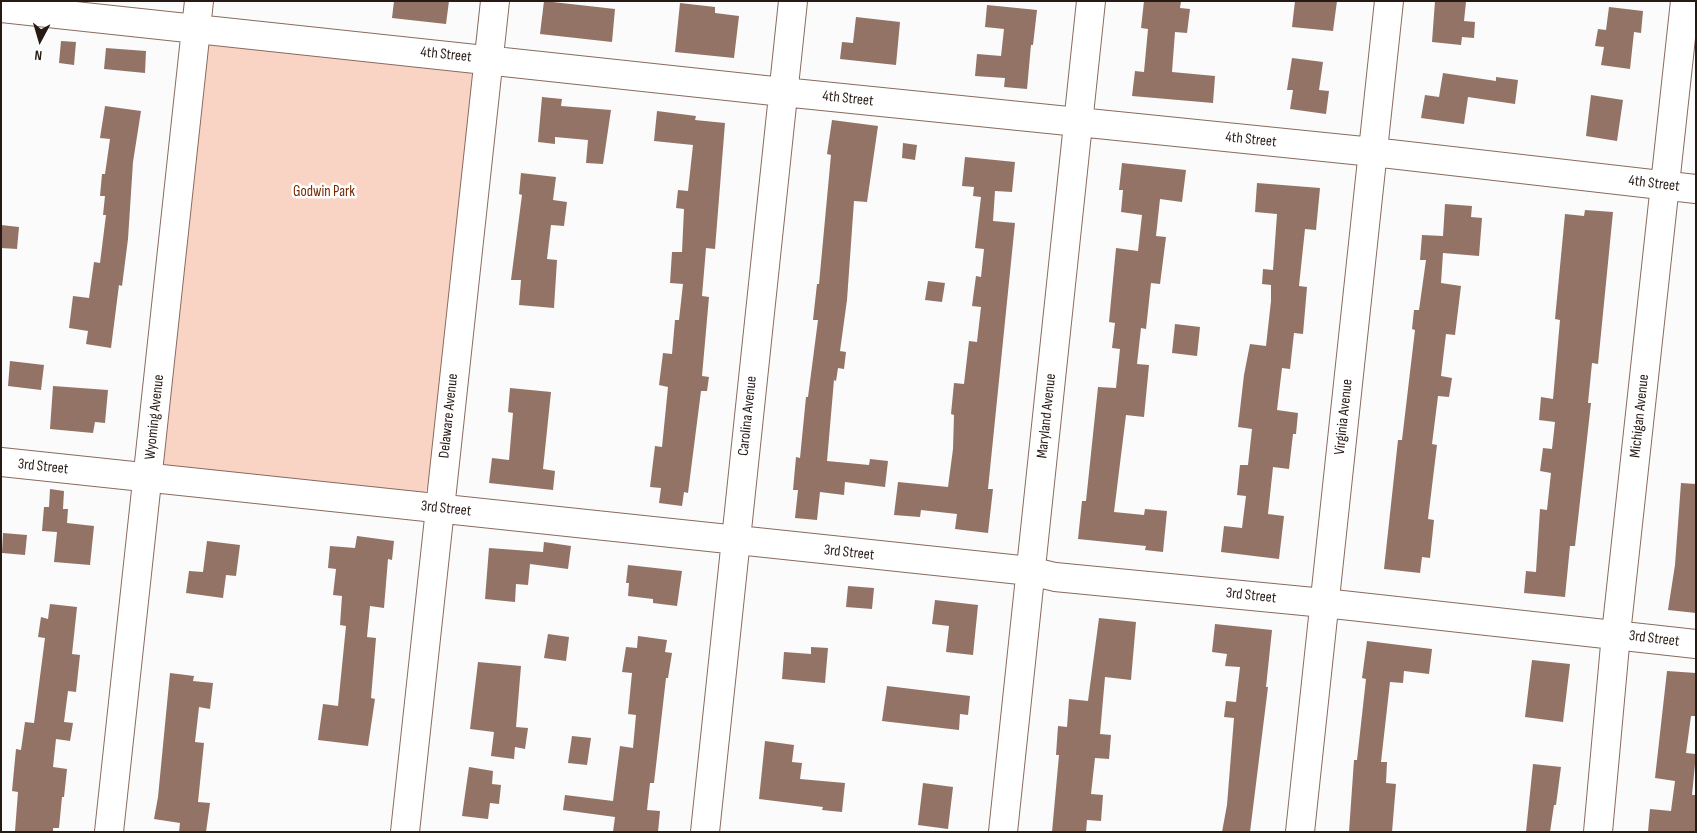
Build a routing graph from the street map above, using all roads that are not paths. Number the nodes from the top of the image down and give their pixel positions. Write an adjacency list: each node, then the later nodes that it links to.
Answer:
1 (199, 1): 8 (street, Wyoming Avenue)
2 (495, 1): 9 (street, Delaware Avenue)
3 (793, 1): 10 (street, Carolina Avenue)
4 (1091, 1): 11 (street, Maryland Avenue)
5 (1389, 1): 12 (street, Virginia Avenue)
6 (1685, 1): 13 (street, Michigan Avenue)
7 (1, 8): 8 (street, 4th Street)
8 (196, 29): 9 (street, 4th Street); 16 (street, Wyoming Avenue)
9 (489, 60): 10 (street, 4th Street); 17 (street, Delaware Avenue)
10 (783, 92): 11 (street, 4th Street); 18 (street, Carolina Avenue)
11 (1078, 122): 12 (street, 4th Street); 19 (street, Maryland Avenue)
12 (1373, 152): 13 (street, 4th Street); 20 (street, Virginia Avenue)
13 (1666, 185): 14 (street, 4th Street); 21 (street, Michigan Avenue)
14 (1696, 189)
15 (1, 462): 16 (street, 3rd Street)
16 (148, 478): 17 (street, 3rd Street); 23 (street, Wyoming Avenue)
17 (439, 508): 18 (street, 3rd Street); 24 (street, Delaware Avenue)
18 (735, 541): 19 (street, 3rd Street); 25 (street, Carolina Avenue)
19 (1030, 571): 20 (street, 3rd Street); 26 (street, Maryland Avenue)
20 (1324, 603): 21 (street, 3rd Street); 27 (street, Virginia Avenue)
21 (1616, 634): 22 (street, 3rd Street); 28 (street, Michigan Avenue)
22 (1696, 644)
23 (109, 832)
24 (405, 832)
25 (705, 832)
26 (1002, 832)
27 (1300, 832)
28 (1598, 832)

